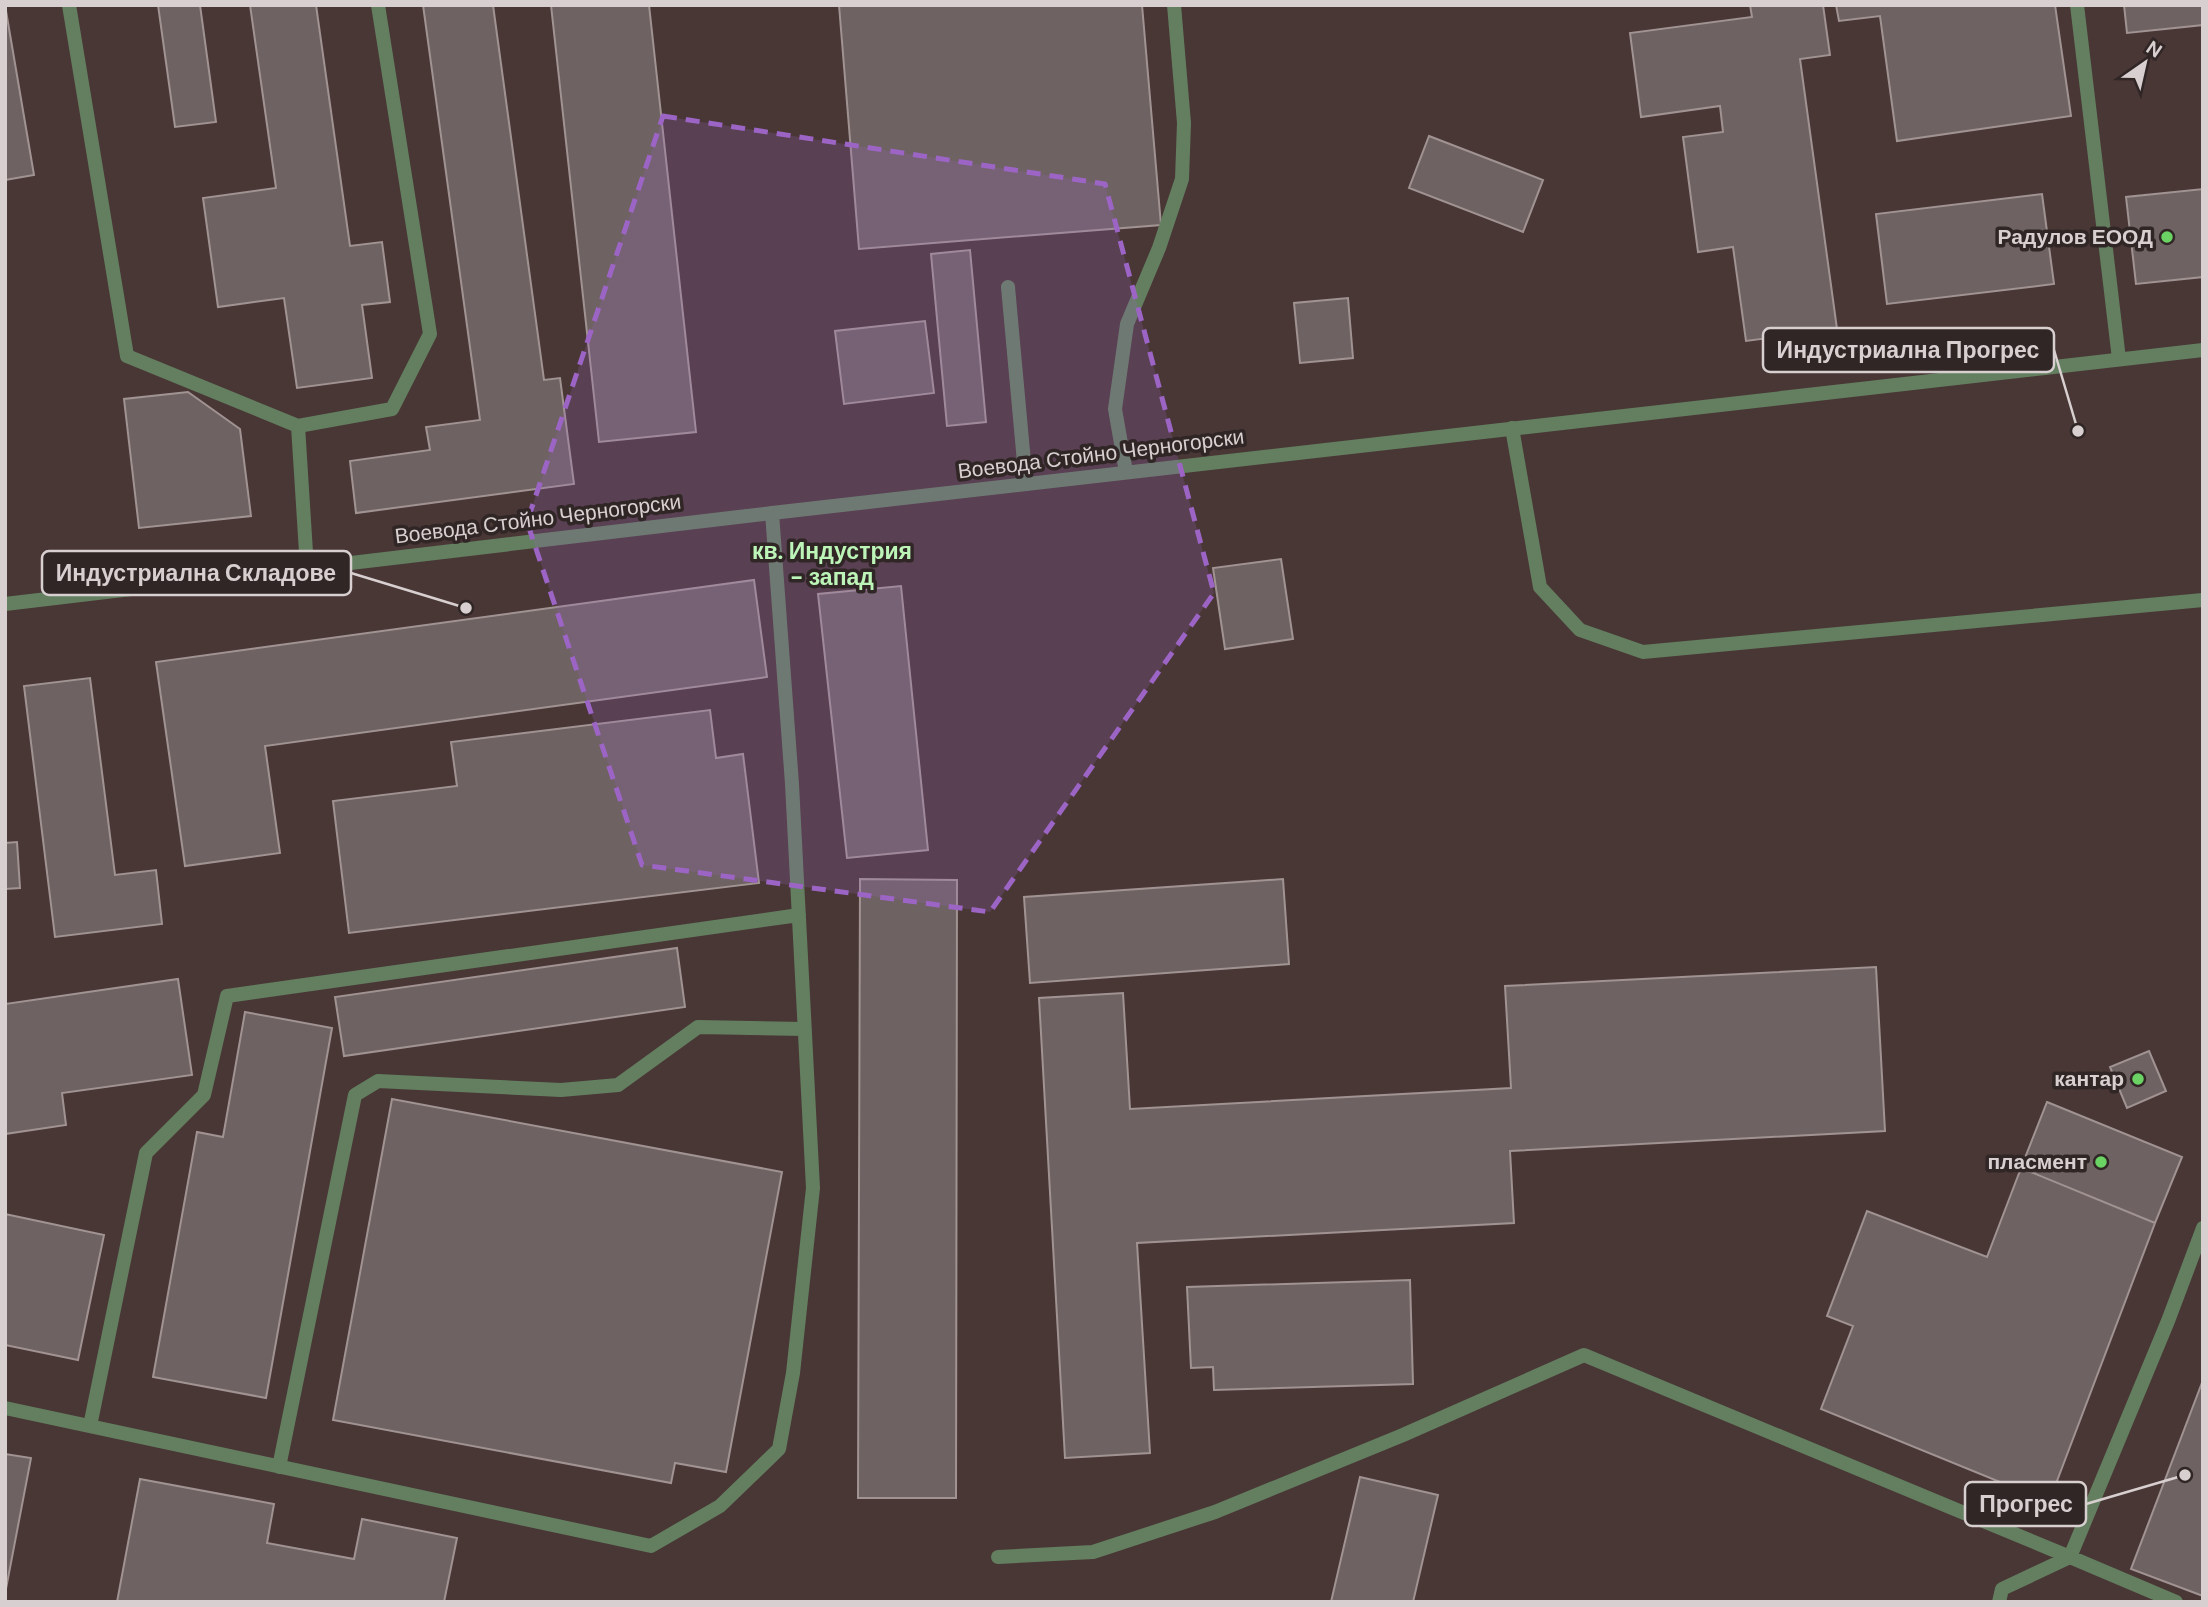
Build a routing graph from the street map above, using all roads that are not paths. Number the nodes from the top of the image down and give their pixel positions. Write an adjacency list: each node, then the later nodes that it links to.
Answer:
1 (69, 5): 8 (street)
2 (378, 5): 8 (street)
3 (1174, 5): 10 (street)
4 (2077, 5): 7 (street)
5 (1008, 287): 11 (street)
6 (2203, 350): 7 (street, Воевода Стойно Черногорски)
7 (2119, 359): 9 (street, Воевода Стойно Черногорски)
8 (298, 426): 13 (street)
9 (1512, 428): 10 (street, Воевода Стойно Черногорски); 14 (street)
10 (1126, 472): 11 (street, Воевода Стойно Черногорски)
11 (1026, 484): 12 (street, Воевода Стойно Черногорски)
12 (772, 513): 13 (street, Воевода Стойно Черногорски); 16 (street)
13 (307, 568): 15 (street, Воевода Стойно Черногорски)
14 (2203, 600)
15 (5, 604)
16 (799, 915): 17 (street); 20 (street)
17 (804, 1029): 21 (street); 21 (street)
18 (2203, 1228): 22 (street)
19 (5, 1408): 20 (street)
20 (90, 1426): 21 (street)
21 (279, 1467)
22 (2070, 1556): 23 (street); 24 (street); 25 (street)
23 (998, 1557)
24 (1999, 1602)
25 (2176, 1602)

